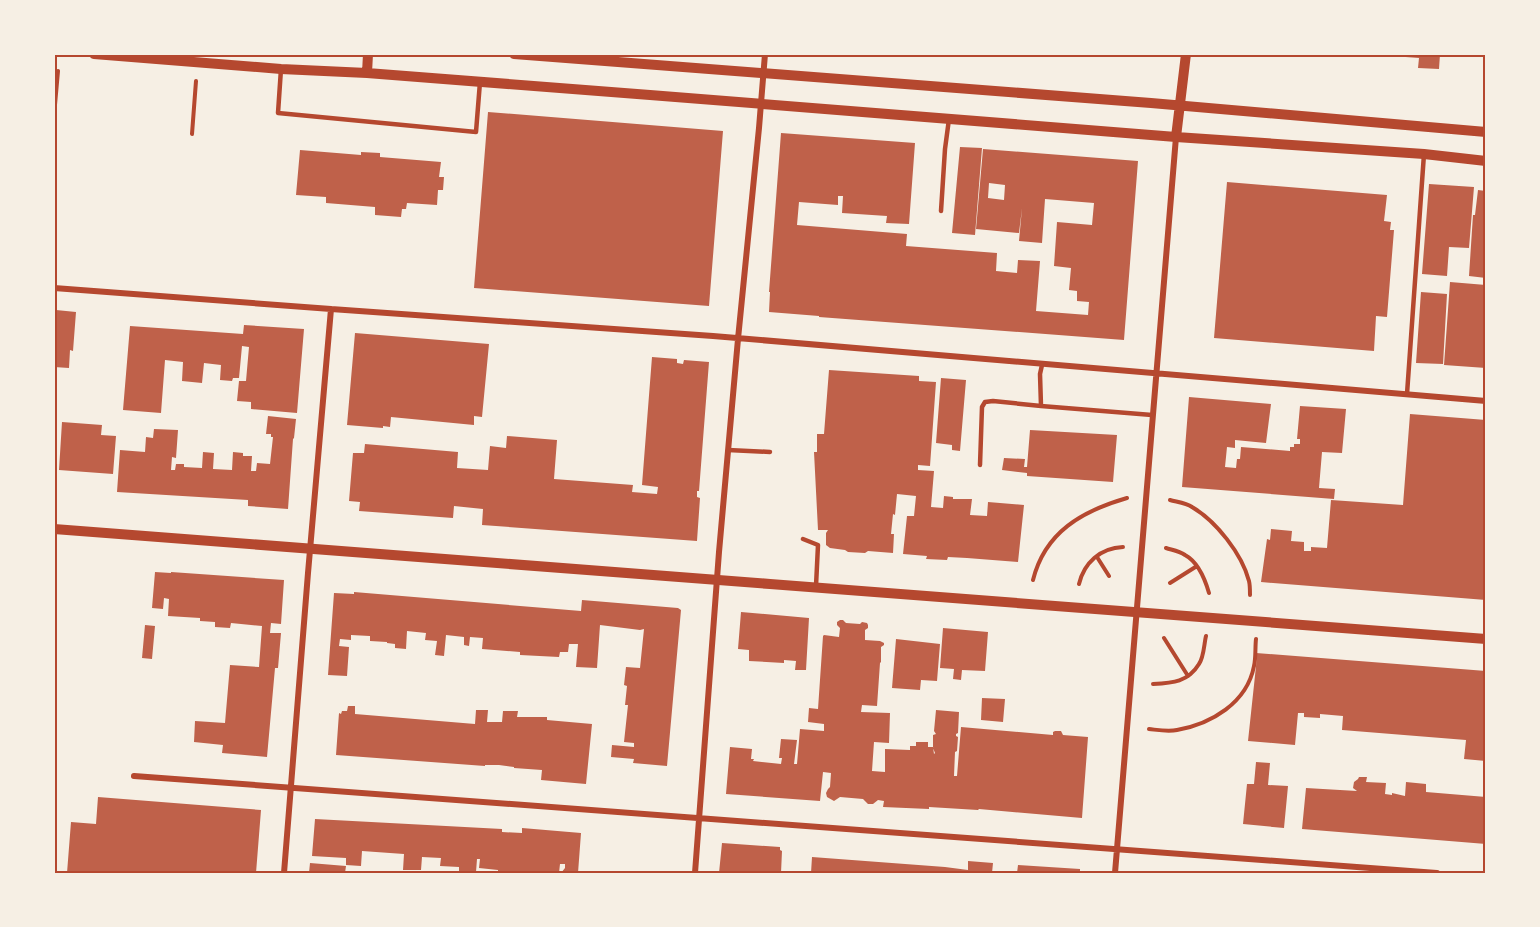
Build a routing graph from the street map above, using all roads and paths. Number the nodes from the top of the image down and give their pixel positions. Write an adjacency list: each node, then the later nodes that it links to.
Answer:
1 (94, 54): 6 (street)
2 (368, 54): 9 (street)
3 (514, 54): 10 (street)
4 (765, 54): 10 (street)
5 (1186, 54): 14 (street)
6 (192, 58): 7 (street)
7 (281, 69): 9 (street); 12 (lane)
8 (58, 71): 15 (path)
9 (367, 73): 12 (street)
10 (764, 73): 13 (street); 14 (street)
11 (196, 81): 18 (path)
12 (480, 82): 13 (street)
13 (761, 104): 16 (street); 25 (street)
14 (1180, 106): 17 (street); 19 (street)
15 (54, 116)
16 (949, 119): 19 (street); 22 (lane)
17 (1486, 132)
18 (192, 134)
19 (1176, 137): 20 (street); 27 (street)
20 (1424, 154): 21 (street); 28 (lane)
21 (1486, 161)
22 (941, 211)
23 (54, 288): 24 (street)
24 (331, 309): 25 (street); 41 (street)
25 (738, 339): 26 (street); 32 (street)
26 (1042, 365): 27 (street); 30 (lane)
27 (1155, 374): 28 (street); 31 (street)
28 (1407, 394): 29 (street)
29 (1486, 401)
30 (1041, 406): 31 (lane); 34 (lane)
31 (1152, 416): 52 (street)
32 (728, 450): 33 (lane); 45 (street)
33 (770, 452)
34 (980, 465)
35 (1127, 498): 46 (path)
36 (1170, 500): 51 (path)
37 (54, 529): 41 (street)
38 (803, 539): 49 (lane)
39 (1123, 547): 42 (path)
40 (1166, 548): 43 (path)
41 (310, 549): 45 (street); 61 (street)
42 (1097, 557): 44 (path); 48 (path)
43 (1197, 566): 47 (path); 50 (path)
44 (1109, 576)
45 (717, 580): 49 (street); 62 (street)
46 (1033, 580)
47 (1170, 583)
48 (1079, 584)
49 (816, 588): 52 (street)
50 (1209, 592)
51 (1250, 595)
52 (1137, 611): 56 (street); 63 (street)
53 (1206, 636): 57 (path)
54 (1164, 638): 57 (path)
55 (1256, 639): 59 (path)
56 (1486, 639)
57 (1188, 676): 58 (path)
58 (1153, 684)
59 (1149, 729)
60 (134, 776): 61 (street)
61 (290, 789): 62 (street); 64 (street)
62 (699, 819): 63 (street); 65 (street)
63 (1116, 849): 66 (street); 67 (street)
64 (284, 873)
65 (695, 873)
66 (1115, 873)
67 (1437, 873)

